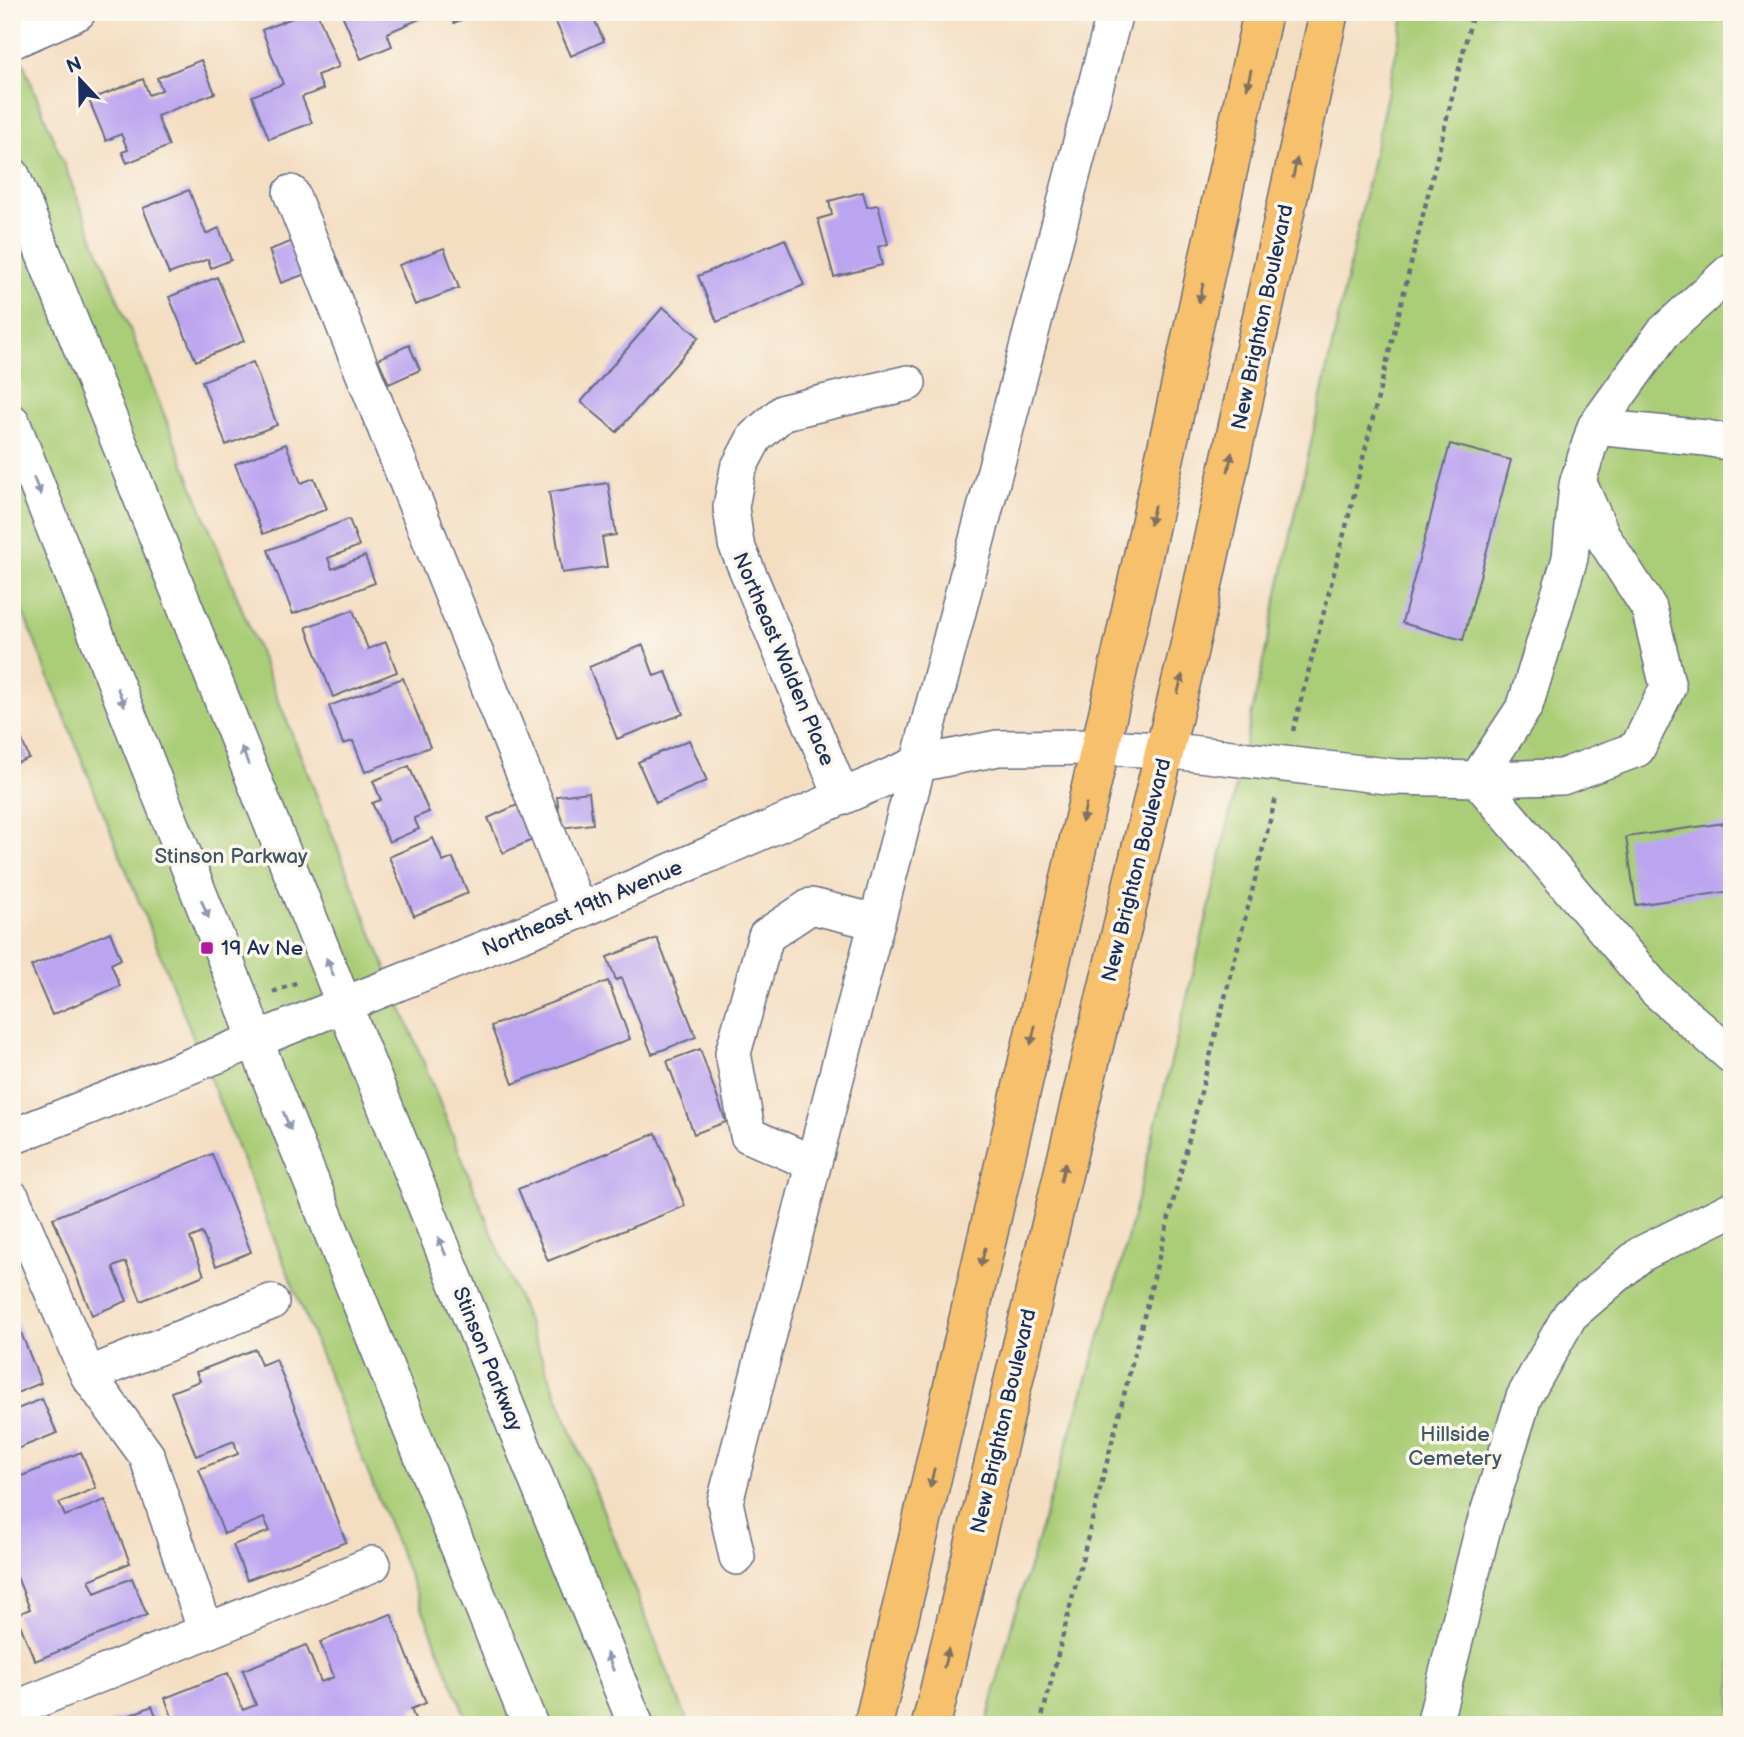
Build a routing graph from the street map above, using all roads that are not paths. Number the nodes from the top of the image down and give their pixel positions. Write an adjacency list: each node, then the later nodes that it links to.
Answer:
1 (78, 12): 5 (street)
2 (1115, 12): 16 (street)
3 (1263, 12): 14 (main road, one-way to 14)
4 (1329, 12): 15 (main road, New Brighton Boulevard, one-way to 4)
5 (12, 41)
6 (12, 175): 21 (street, Stinson Parkway, one-way to 6)
7 (291, 193): 19 (street)
8 (1732, 270): 11 (street)
9 (908, 383): 18 (street, Northeast Walden Place)
10 (12, 422): 22 (street, one-way to 22)
11 (1595, 427): 12 (street); 13 (street)
12 (1732, 443)
13 (1578, 481): 17 (street); 17 (street, Northeast 19th Avenue)
14 (1100, 747): 15 (street, Northeast 19th Avenue); 16 (street, Northeast 19th Avenue); 36 (main road, one-way to 36)
15 (1164, 750): 17 (street, Northeast 19th Avenue); 37 (main road, New Brighton Boulevard, one-way to 15)
16 (918, 764): 18 (street, Northeast 19th Avenue); 20 (street)
17 (1477, 779): 23 (street)
18 (842, 797): 19 (street, Northeast 19th Avenue)
19 (579, 911): 21 (street, Northeast 19th Avenue)
20 (877, 922): 25 (street); 25 (street)
21 (345, 1004): 22 (street, Northeast 19th Avenue); 35 (street, Stinson Parkway, one-way to 21)
22 (255, 1039): 24 (street, Northeast 19th Avenue); 34 (street, one-way to 34)
23 (1732, 1056)
24 (12, 1137)
25 (813, 1163): 30 (street)
26 (12, 1198): 29 (street)
27 (1732, 1209): 38 (street)
28 (271, 1302): 29 (street)
29 (88, 1375): 32 (street)
30 (737, 1557)
31 (373, 1564): 32 (street)
32 (206, 1632): 33 (street)
33 (12, 1710)
34 (530, 1725)
35 (636, 1725)
36 (873, 1725)
37 (930, 1725)
38 (1434, 1725)

